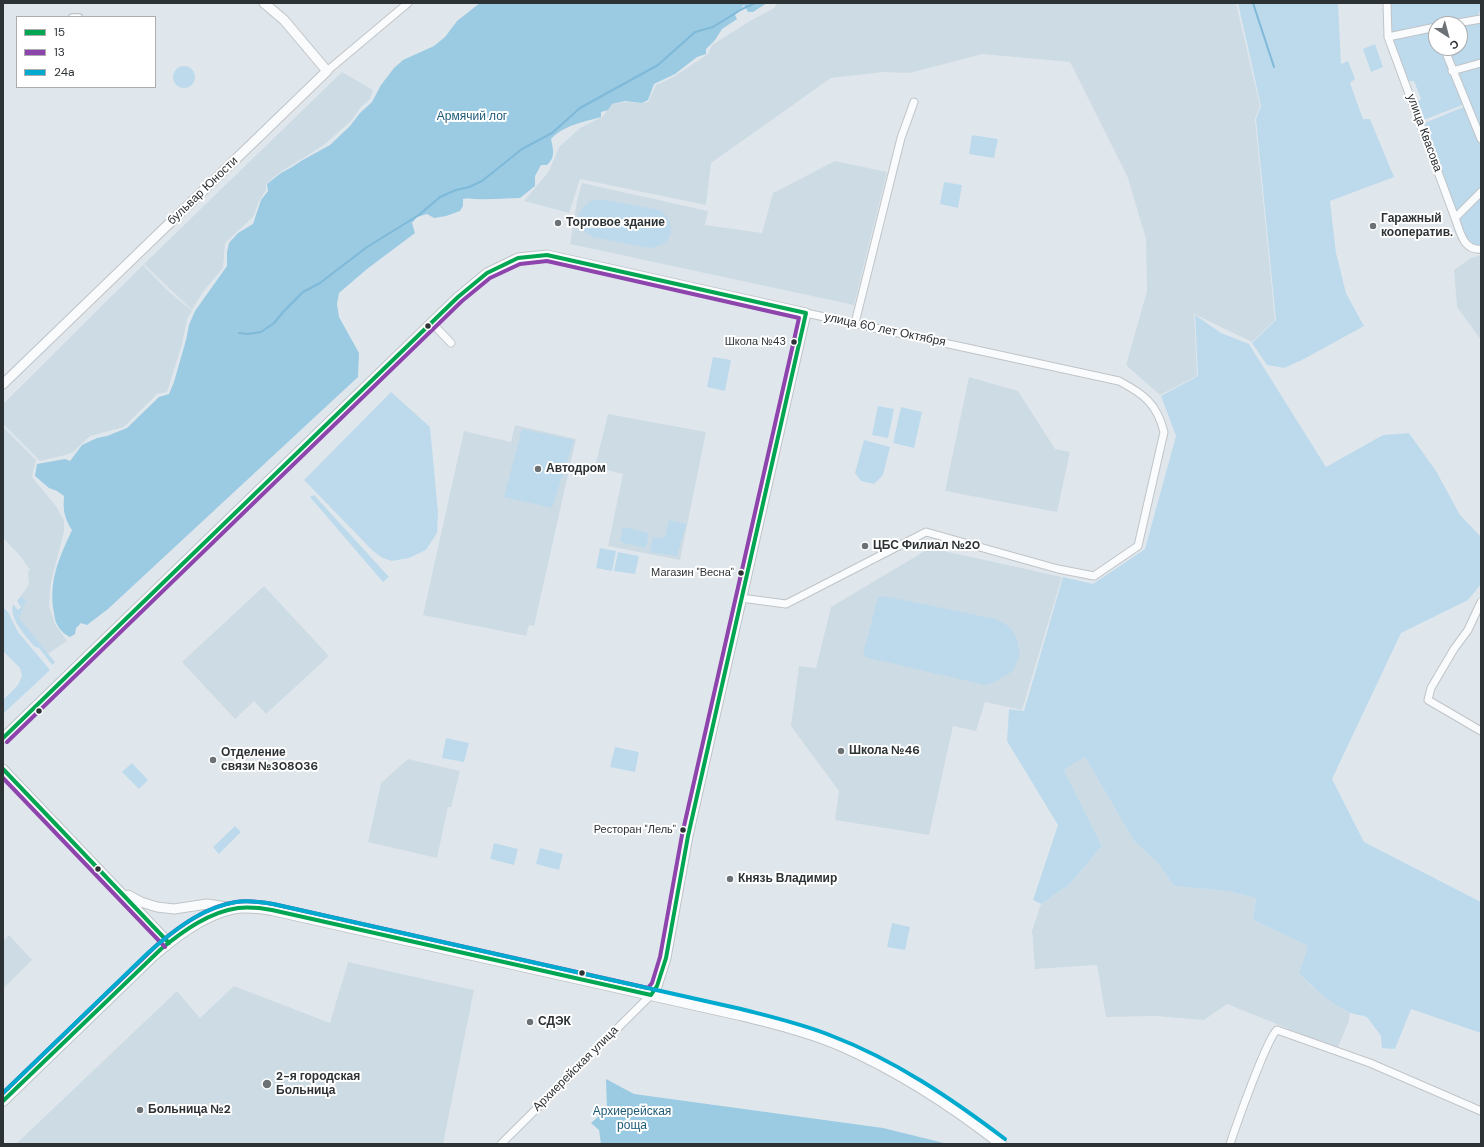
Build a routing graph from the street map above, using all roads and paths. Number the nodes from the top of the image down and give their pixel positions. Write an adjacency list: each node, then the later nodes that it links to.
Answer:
1 (264, 3): 10 (street)
2 (408, 3): 10 (street, бульвар Юности)
3 (1387, 3): 7 (street, улица Квасова)
4 (1481, 19): 5 (street)
5 (1468, 21)
6 (1428, 29): 7 (street)
7 (1388, 37): 15 (street, улица Квасова)
8 (1447, 56): 11 (street)
9 (1481, 63): 11 (street)
10 (327, 71): 21 (street, бульвар Юности)
11 (1452, 71): 13 (street)
12 (914, 102): 19 (street)
13 (1481, 139)
14 (1481, 192): 15 (street)
15 (1455, 218): 16 (street, улица Квасова)
16 (1481, 249)
17 (806, 313): 18 (street, улица 60 лет Октября); 19 (street, улица 60 лет Октября); 22 (street)
18 (431, 322): 20 (street); 25 (street, улица 60 лет Октября)
19 (855, 323): 22 (street, улица 60 лет Октября)
20 (451, 343)
21 (3, 384)
22 (741, 598): 30 (street)
23 (1481, 602): 24 (street)
24 (1481, 731)
25 (3, 738)
26 (3, 768): 27 (street)
27 (120, 891): 28 (street); 29 (street)
28 (233, 908): 29 (main road); 30 (main road)
29 (169, 943): 31 (main road)
30 (651, 995): 33 (street, Архиерейская улица); 34 (main road)
31 (3, 1101)
32 (1481, 1111): 35 (street)
33 (501, 1144)
34 (1001, 1144)
35 (1230, 1144)

